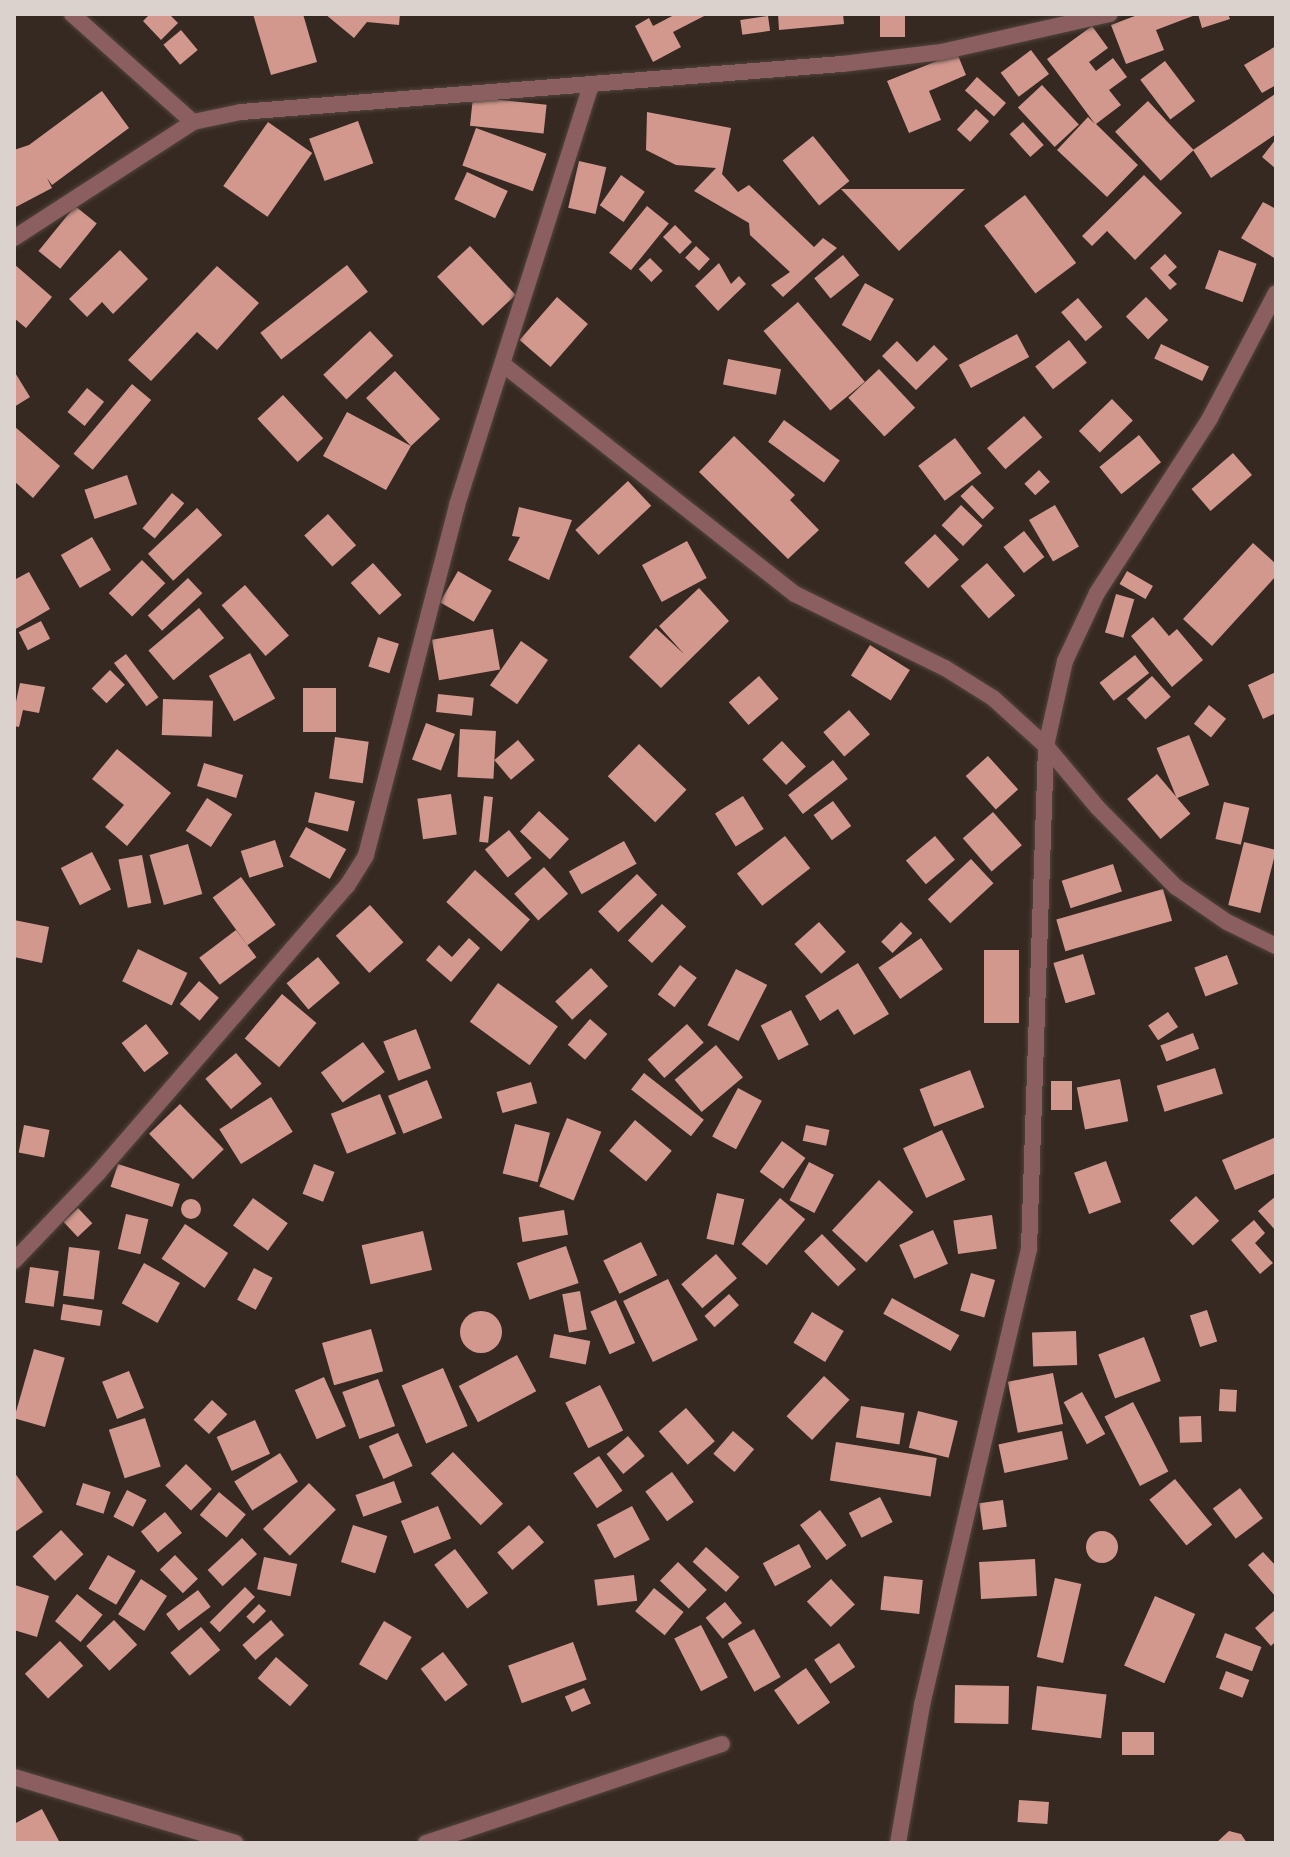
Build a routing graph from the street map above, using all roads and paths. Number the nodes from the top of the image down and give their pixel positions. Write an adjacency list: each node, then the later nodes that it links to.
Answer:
1 (72, 14): 4 (street)
2 (1110, 14): 3 (street)
3 (590, 87): 4 (street); 7 (street)
4 (193, 122): 5 (street)
5 (14, 238)
6 (1276, 293): 8 (street)
7 (505, 366): 8 (street); 10 (street)
8 (1046, 746): 9 (street); 15 (street)
9 (1276, 946)
10 (14, 1261)
11 (722, 1744): 14 (street)
12 (14, 1777): 13 (street)
13 (235, 1843)
14 (426, 1843)
15 (898, 1843)

